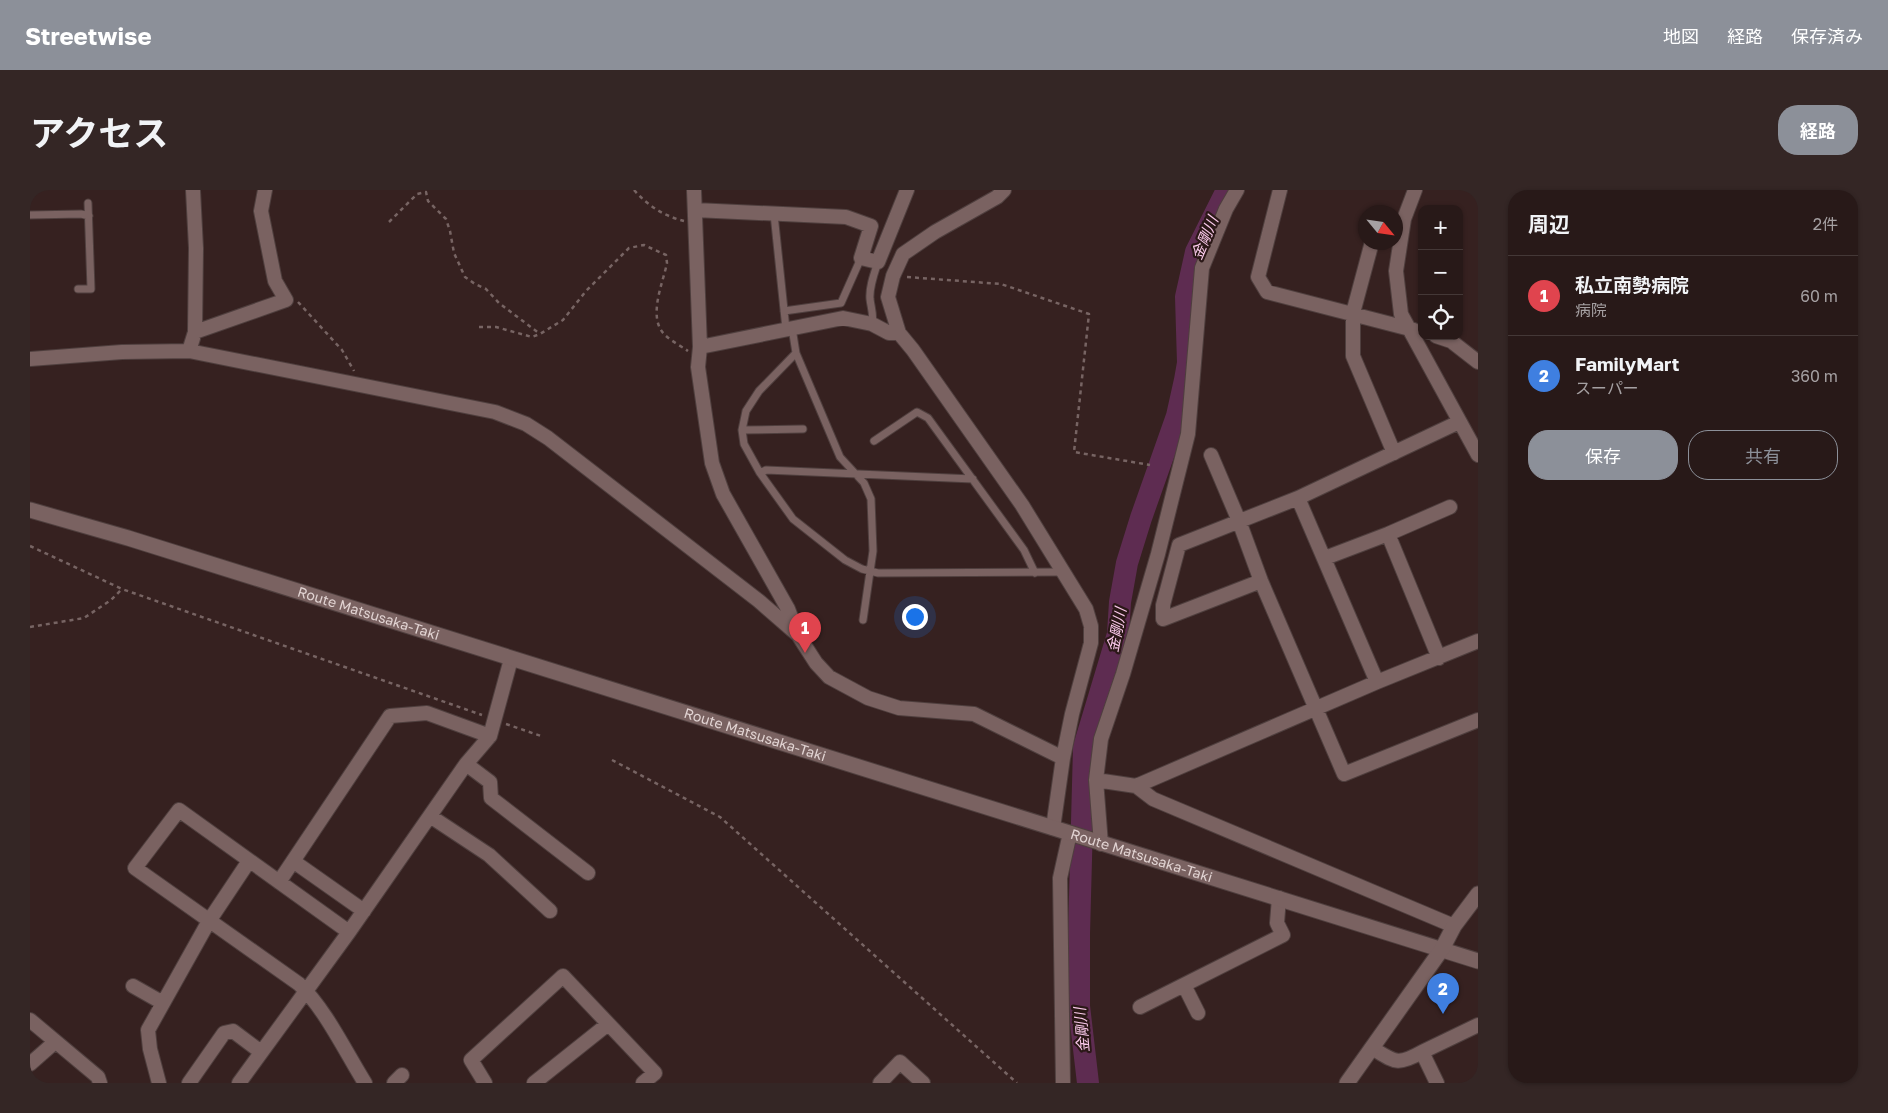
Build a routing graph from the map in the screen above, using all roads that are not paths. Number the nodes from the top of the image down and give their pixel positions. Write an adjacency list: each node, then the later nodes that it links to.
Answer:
1 (193, 190): 23 (street)
2 (265, 190): 23 (street)
3 (694, 190): 13 (street)
4 (906, 190): 16 (street)
5 (1004, 190): 24 (street)
6 (1237, 190): 62 (street)
7 (1280, 190): 19 (street)
8 (1415, 190): 22 (street)
9 (88, 203): 12 (lane)
10 (774, 214): 13 (street); 15 (street); 18 (lane)
11 (30, 215): 12 (lane)
12 (89, 216): 17 (lane)
13 (695, 217): 26 (street)
14 (1370, 250): 19 (street)
15 (861, 258): 16 (street); 18 (lane)
16 (878, 262): 20 (lane)
17 (78, 289)
18 (784, 311): 21 (lane)
19 (1353, 313): 22 (street); 35 (street)
20 (872, 324): 21 (street); 24 (street)
21 (789, 329): 26 (street); 28 (lane)
22 (1416, 330): 31 (street)
23 (194, 332): 27 (street)
24 (899, 333): 49 (street)
25 (1448, 340): 30 (street)
26 (700, 348): 52 (street)
27 (189, 351): 29 (street); 52 (street)
28 (796, 353): 33 (lane); 39 (lane)
29 (30, 359)
30 (1478, 362)
31 (1459, 422): 35 (street); 37 (street)
32 (803, 429): 33 (lane)
33 (742, 430): 38 (lane)
34 (874, 442): 40 (lane)
35 (1394, 453): 41 (street)
36 (1211, 455): 44 (street)
37 (1478, 455)
38 (760, 473): 39 (lane); 47 (lane)
39 (854, 474): 40 (lane); 47 (lane)
40 (973, 479): 48 (lane)
41 (1298, 498): 44 (street); 46 (street)
42 (1450, 506): 45 (street)
43 (30, 510): 55 (main road, Route Matsusaka-Taki)
44 (1239, 521): 50 (street); 50 (street)
45 (1388, 534): 46 (street); 54 (street)
46 (1325, 558): 56 (street)
47 (871, 571): 48 (lane); 51 (lane)
48 (1035, 572): 49 (lane)
49 (1065, 572): 60 (street)
50 (1261, 582): 57 (street)
51 (863, 620)
52 (798, 635): 60 (street)
53 (1478, 641): 54 (street)
54 (1439, 658): 56 (street)
55 (511, 659): 59 (street); 65 (main road, Route Matsusaka-Taki)
56 (1377, 682): 57 (street)
57 (1315, 708): 58 (street); 63 (street)
58 (1478, 720)
59 (490, 736): 61 (street); 69 (street)
60 (1063, 758): 65 (street)
61 (466, 764): 64 (street); 70 (street)
62 (1096, 780): 63 (street); 67 (street)
63 (1136, 786): 77 (street)
64 (430, 816): 74 (street); 75 (street)
65 (1053, 828): 66 (main road, Route Matsusaka-Taki)
66 (1073, 834): 67 (main road, Route Matsusaka-Taki); 105 (street)
67 (1098, 842): 73 (main road, Route Matsusaka-Taki)
68 (249, 861): 71 (street); 76 (street); 76 (street)
69 (293, 861): 71 (street); 74 (street)
70 (588, 873)
71 (279, 882): 78 (street)
72 (1478, 894): 77 (main road)
73 (1279, 898): 79 (main road, Route Matsusaka-Taki); 81 (street)
74 (364, 911): 78 (street)
75 (550, 911)
76 (209, 921): 83 (street); 84 (street)
77 (1454, 926): 79 (main road)
78 (349, 932): 83 (street)
79 (1442, 949): 80 (main road, Route Matsusaka-Taki); 91 (main road)
80 (1478, 961)
81 (1184, 984): 85 (street); 86 (street)
82 (133, 986): 84 (street)
83 (306, 992): 92 (street); 99 (street)
84 (163, 1003): 96 (street)
85 (1140, 1007)
86 (1198, 1013)
87 (30, 1020): 90 (street)
88 (608, 1024): 100 (street); 101 (street); 102 (street)
89 (1478, 1025): 93 (street)
90 (55, 1042): 94 (street); 95 (street)
91 (1372, 1048): 93 (street); 106 (main road)
92 (261, 1052): 97 (street); 98 (street)
93 (1422, 1052): 107 (street)
94 (30, 1064)
95 (100, 1083)
96 (159, 1083)
97 (189, 1083)
98 (239, 1083)
99 (365, 1083)
100 (485, 1083)
101 (534, 1083)
102 (643, 1083)
103 (880, 1083): 104 (street)
104 (923, 1083)
105 (1063, 1083)
106 (1347, 1083)
107 (1437, 1083)

